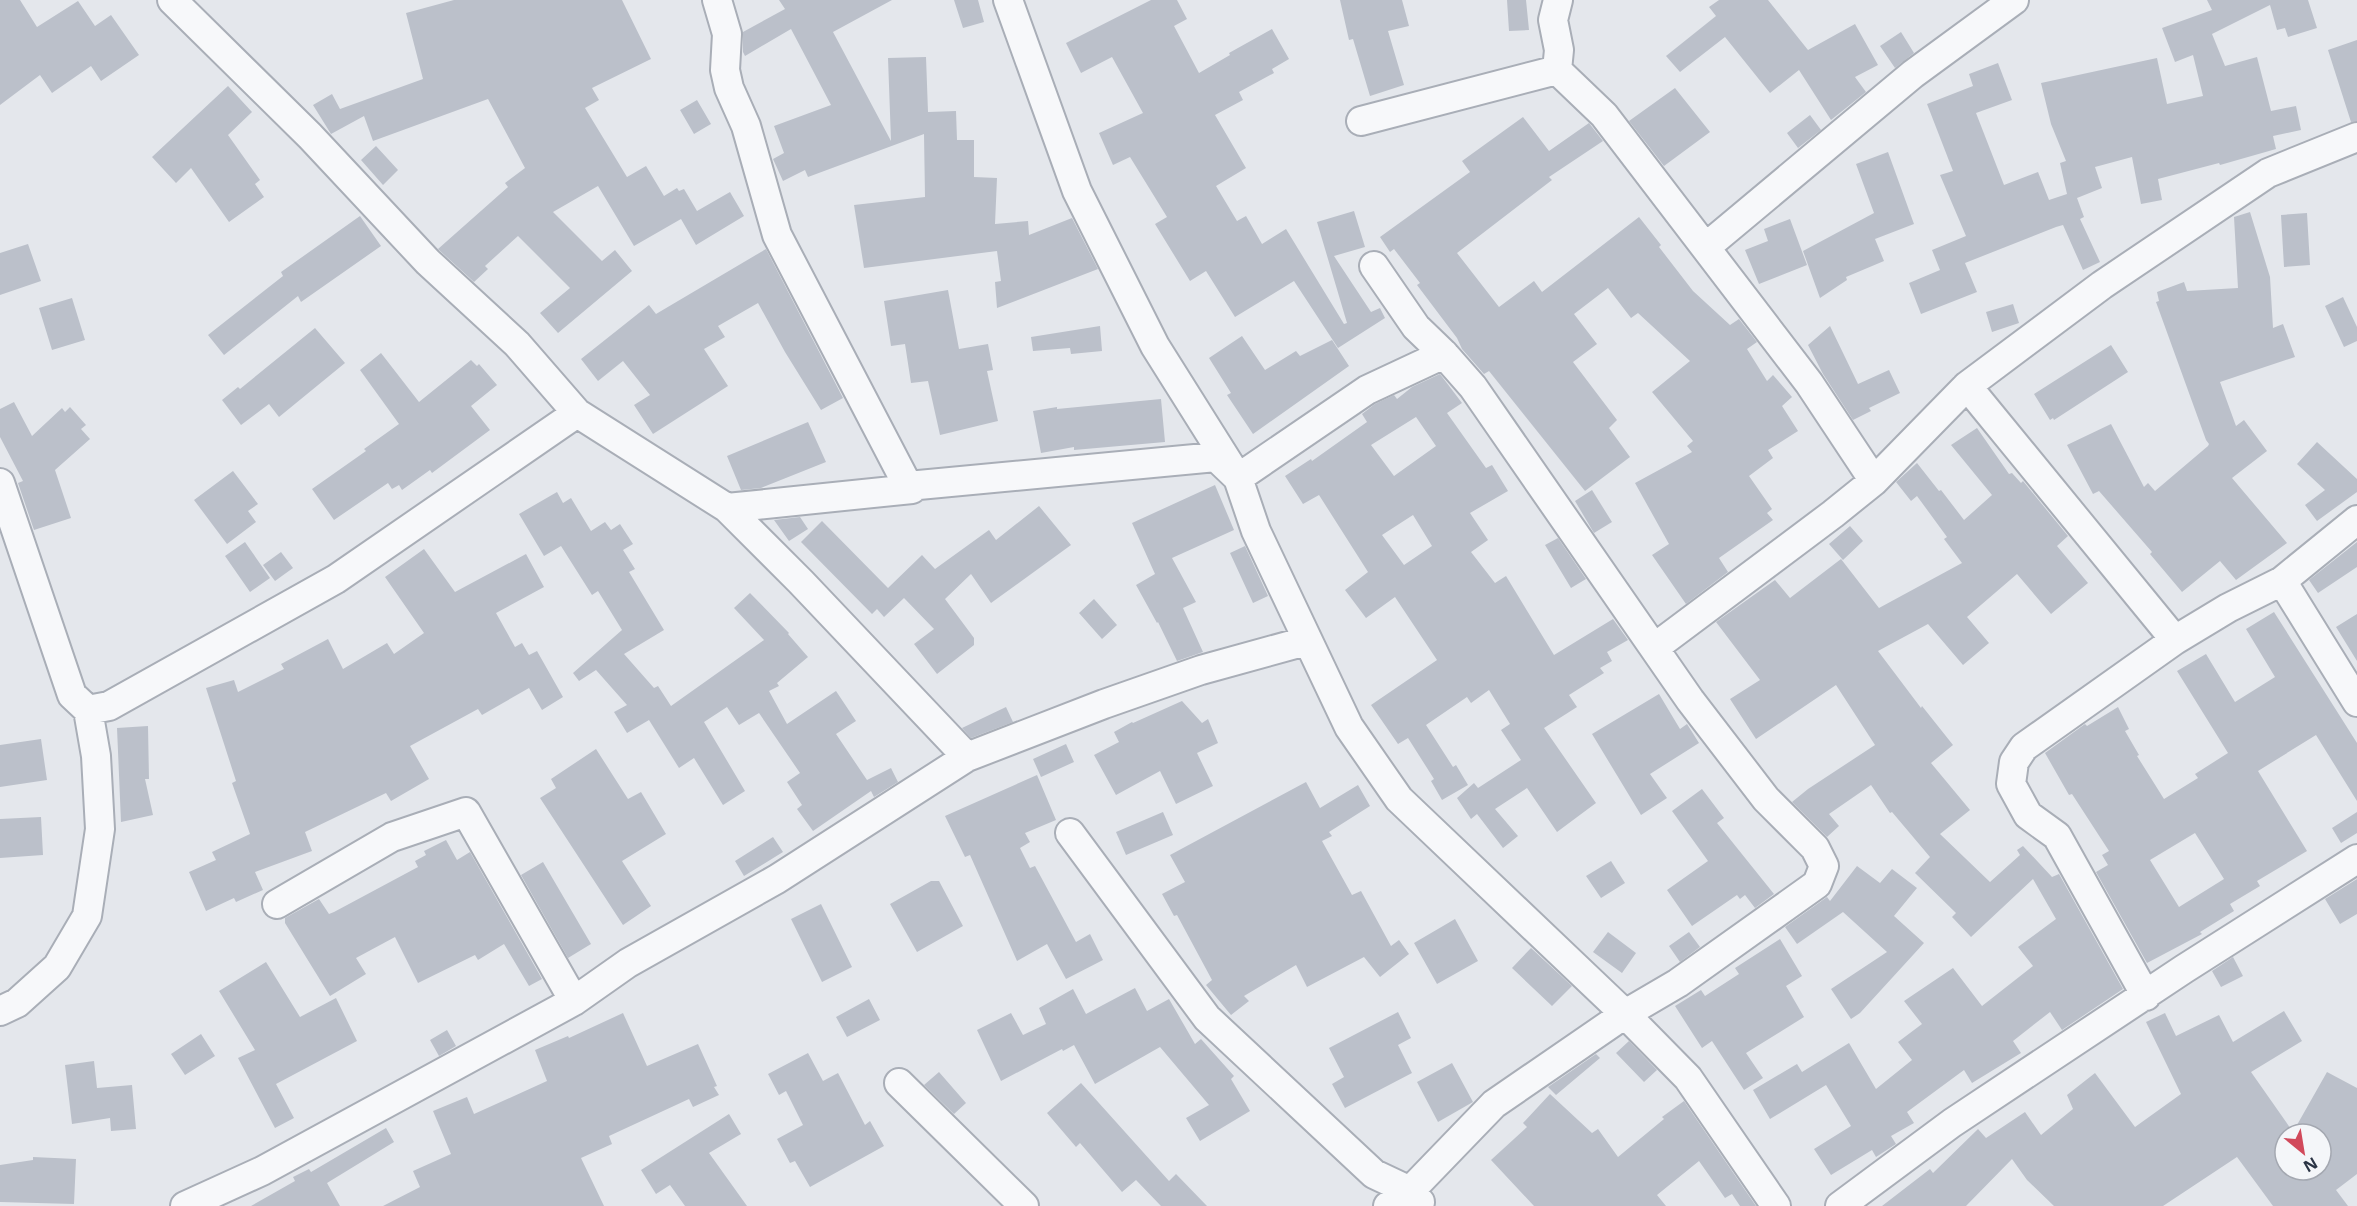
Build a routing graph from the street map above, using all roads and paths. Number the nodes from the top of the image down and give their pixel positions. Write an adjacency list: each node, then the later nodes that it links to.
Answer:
1 (172, 0): 13 (street)
2 (717, 0): 17 (street)
3 (1008, 0): 14 (street)
4 (1558, 0): 6 (street)
5 (2014, 0): 9 (street)
6 (1557, 70): 7 (street); 9 (street)
7 (1361, 121)
8 (2357, 137): 12 (street)
9 (1706, 247): 15 (street)
10 (1374, 266): 11 (street)
11 (1444, 354): 14 (street); 23 (street)
12 (1967, 386): 15 (street); 21 (street)
13 (577, 413): 18 (street); 25 (street)
14 (1238, 478): 17 (street); 22 (street)
15 (1874, 481): 23 (street)
16 (0, 483): 25 (street)
17 (908, 486): 18 (street)
18 (727, 508): 26 (street)
19 (2357, 520): 20 (street)
20 (2282, 581): 21 (street); 24 (street)
21 (2175, 640): 30 (street)
22 (1306, 641): 26 (street); 33 (street)
23 (1654, 648): 33 (street)
24 (2357, 702)
25 (88, 710): 32 (street)
26 (967, 756): 31 (street)
27 (1070, 833): 35 (street)
28 (2357, 859): 30 (street)
29 (277, 904): 31 (street)
30 (2146, 996): 39 (street)
31 (574, 1001): 36 (street)
32 (0, 1011)
33 (1625, 1014): 35 (street); 38 (street)
34 (899, 1083): 37 (street)
35 (1407, 1201)
36 (185, 1206)
37 (1024, 1206)
38 (1776, 1206)
39 (1840, 1206)

